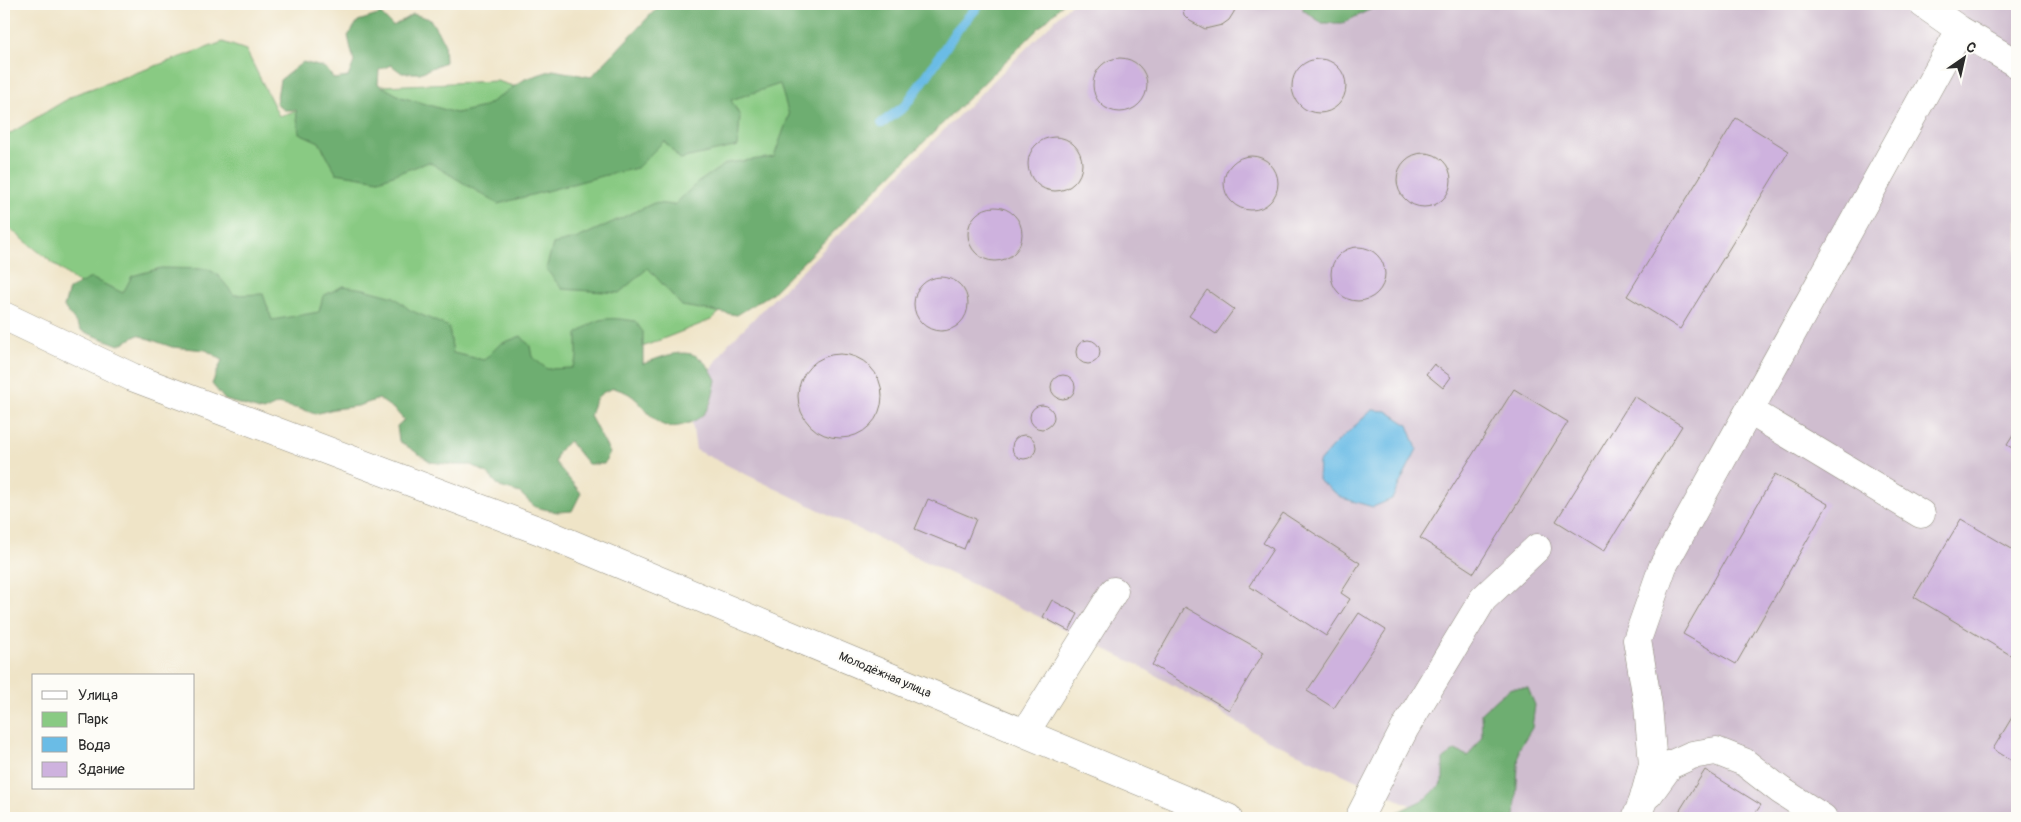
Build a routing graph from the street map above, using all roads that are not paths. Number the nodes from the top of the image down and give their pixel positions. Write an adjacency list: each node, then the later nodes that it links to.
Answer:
1 (1923, 4): 2 (street)
2 (1960, 30): 3 (street); 5 (street)
3 (2017, 64)
4 (4, 316): 9 (street, Молодёжная улица)
5 (1750, 411): 6 (street); 10 (street)
6 (1922, 514)
7 (1537, 548): 12 (street)
8 (1114, 591): 9 (street)
9 (1025, 733): 11 (street, Молодёжная улица)
10 (1640, 810): 13 (street)
11 (1228, 818)
12 (1359, 818)
13 (1823, 818)

